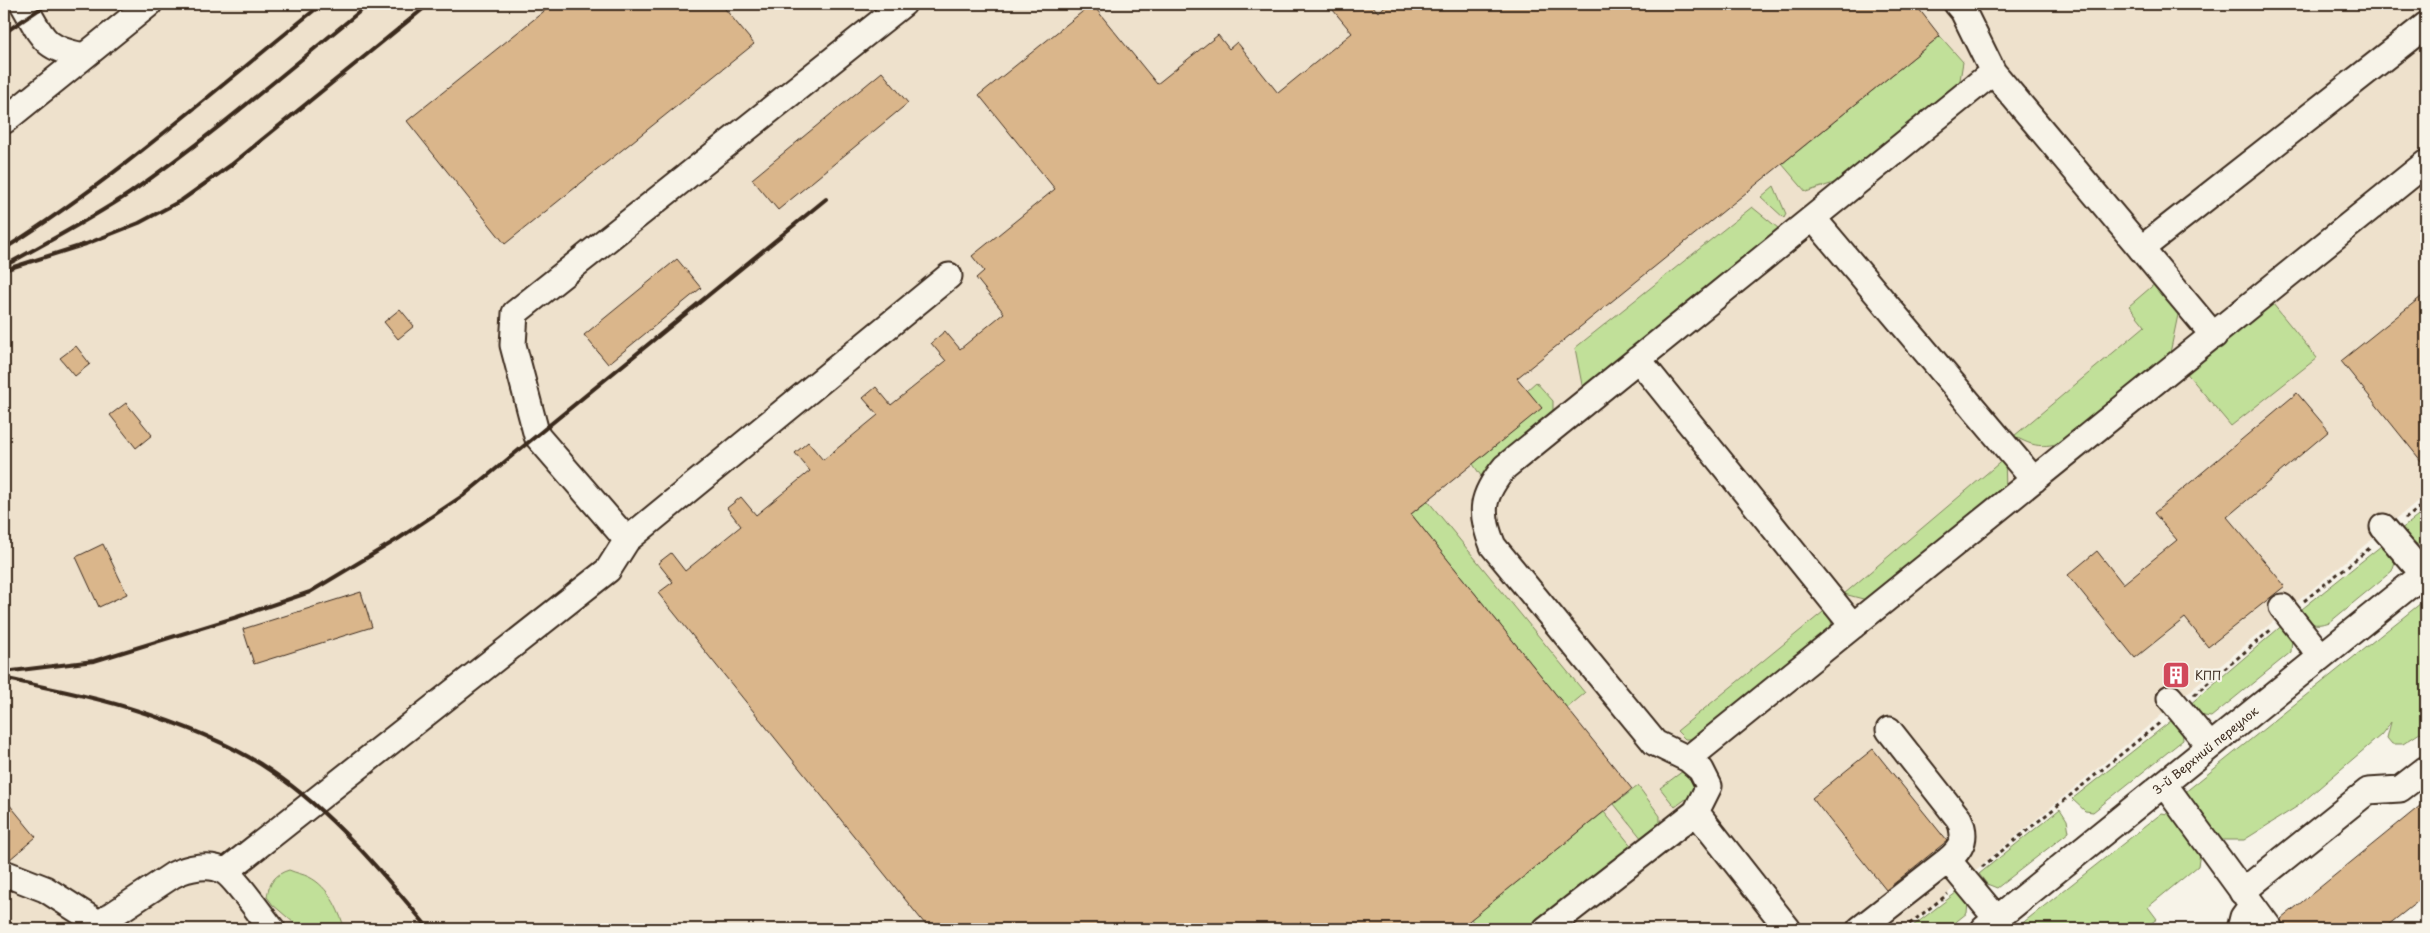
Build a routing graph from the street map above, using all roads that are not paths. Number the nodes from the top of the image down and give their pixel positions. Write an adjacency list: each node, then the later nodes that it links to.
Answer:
1 (23, 4): 6 (street)
2 (149, 4): 6 (street)
3 (903, 4): 17 (street)
4 (1964, 6): 7 (street)
5 (2426, 25): 11 (street)
6 (84, 56): 8 (street)
7 (1993, 72): 10 (street); 11 (street)
8 (4, 121)
9 (2426, 163): 13 (street)
10 (1812, 218): 14 (street); 15 (street)
11 (2141, 249): 13 (street)
12 (949, 276): 17 (street)
13 (2214, 336): 15 (street)
14 (1638, 359): 20 (street); 25 (street)
15 (2034, 480): 20 (street)
16 (2383, 527): 18 (street)
17 (627, 540): 30 (street)
18 (2425, 574): 21 (street, 3-й Верхний переулок)
19 (2282, 607): 21 (street)
20 (1853, 626): 25 (street)
21 (2320, 656): 24 (street, 3-й Верхний переулок)
22 (2170, 698): 24 (street)
23 (1889, 730): 29 (street)
24 (2210, 746): 27 (street, 3-й Верхний переулок)
25 (1688, 759): 28 (street)
26 (2426, 769): 32 (street)
27 (2164, 784): 32 (street); 33 (street, 3-й Верхний переулок)
28 (1696, 812): 36 (street); 37 (street)
29 (1948, 860): 33 (street); 38 (street)
30 (225, 872): 34 (street); 35 (street)
31 (4, 873): 34 (street)
32 (2247, 899): 39 (street); 40 (street)
33 (1990, 924)
34 (95, 926)
35 (272, 929)
36 (1546, 929)
37 (1788, 929)
38 (1860, 929)
39 (2240, 929)
40 (2270, 929)

